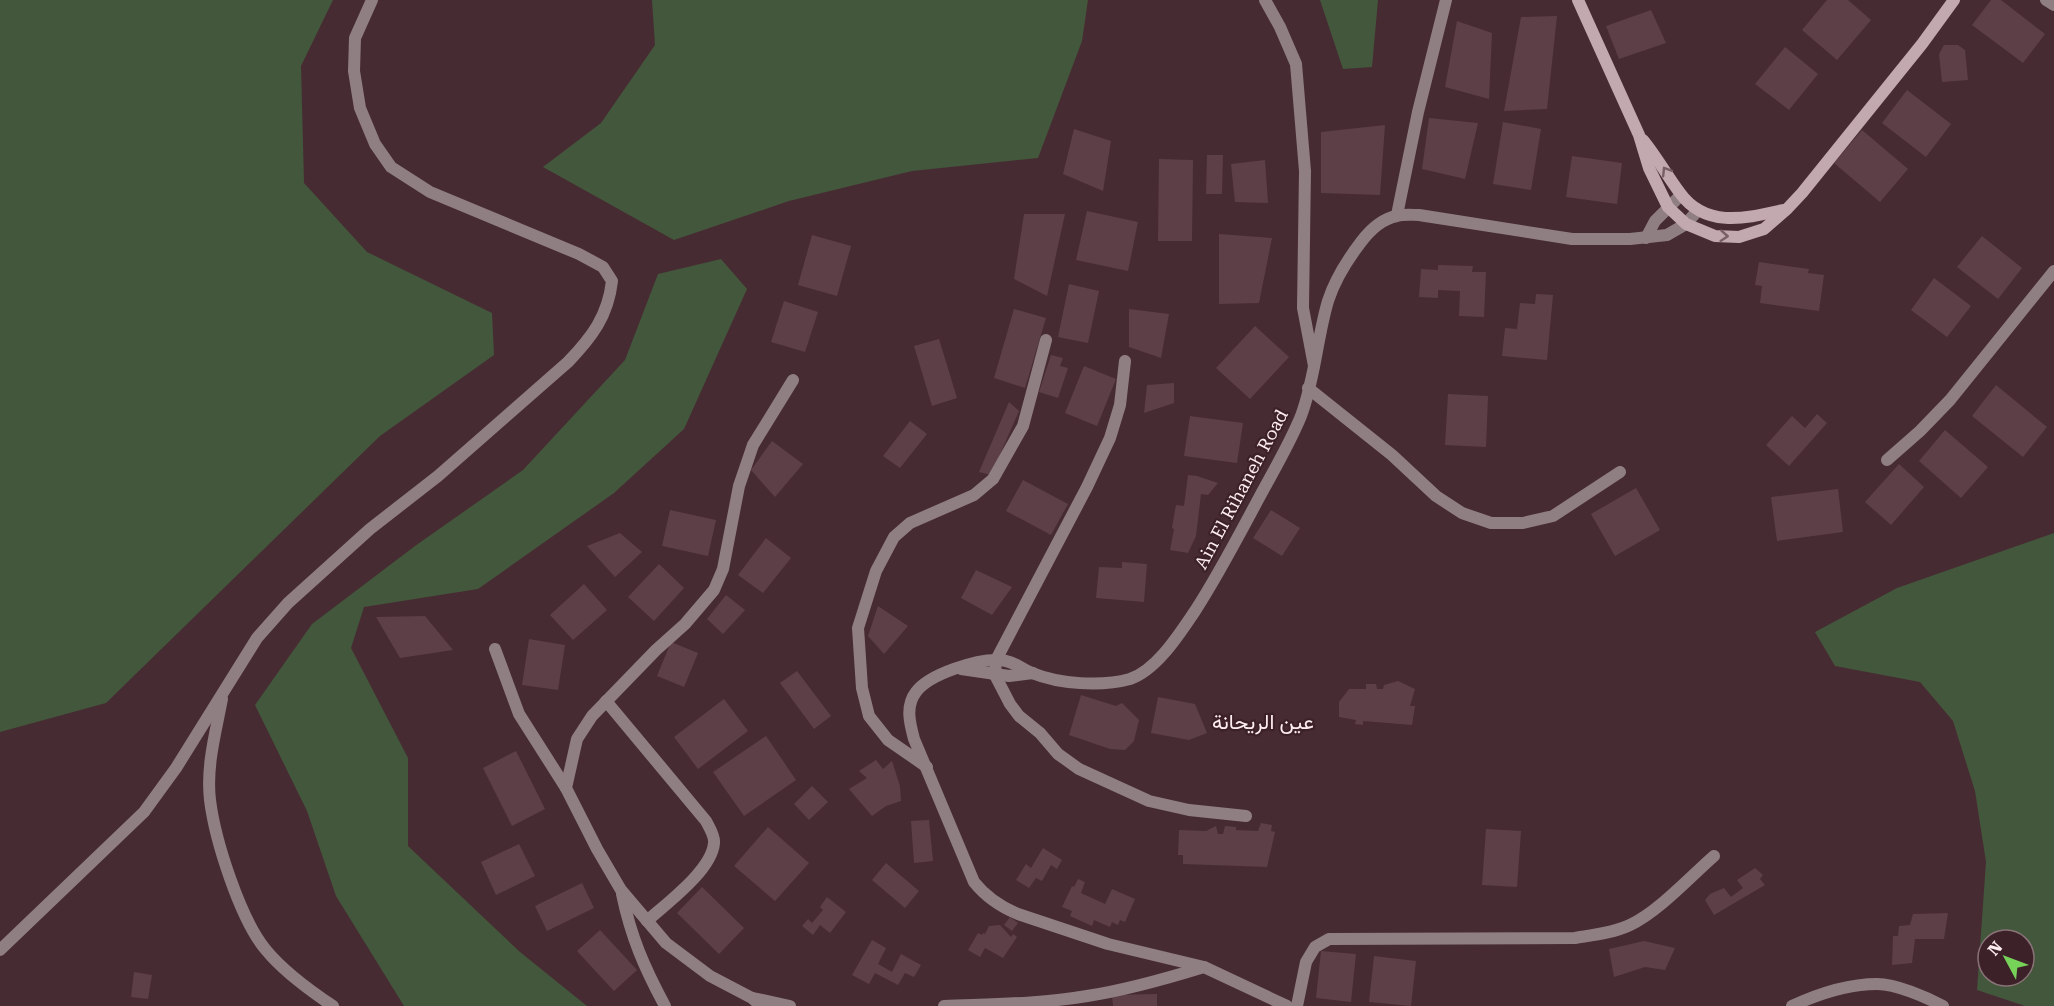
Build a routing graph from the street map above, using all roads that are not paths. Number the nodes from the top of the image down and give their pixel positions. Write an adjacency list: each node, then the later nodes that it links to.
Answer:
1 (372, 0): 32 (street)
2 (1265, 0): 19 (street)
3 (1446, 0): 13 (street)
4 (1578, 0): 8 (main road)
5 (1954, 0): 11 (main road)
6 (2046, 0): 7 (street)
7 (2054, 5)
8 (1639, 135): 9 (main road, one-way to 8); 10 (main road)
9 (1681, 195): 10 (street); 12 (main road)
10 (1668, 207): 14 (main road); 15 (street)
11 (1787, 209): 12 (main road); 14 (main road, one-way to 11)
12 (1698, 210): 14 (street, Ain El Rihaneh Road)
13 (1397, 216): 15 (street, Ain El Rihaneh Road); 19 (street, Ain El Rihaneh Road)
14 (1686, 224): 15 (street, Ain El Rihaneh Road)
15 (1646, 238)
16 (2054, 271): 22 (street)
17 (1046, 340): 35 (street)
18 (1125, 361): 24 (street)
19 (1314, 366): 21 (street, Ain El Rihaneh Road)
20 (793, 380): 33 (street)
21 (1308, 388): 23 (street); 29 (street, Ain El Rihaneh Road)
22 (1887, 460)
23 (1620, 472)
24 (1008, 639): 26 (street); 27 (street)
25 (495, 649): 36 (street)
26 (996, 660): 27 (street, Ain El Rihaneh Road); 28 (street, Ain El Rihaneh Road); 30 (street)
27 (1010, 661): 29 (street, Ain El Rihaneh Road); 31 (street)
28 (954, 668): 30 (street, Ain El Rihaneh Road); 35 (street, Ain El Rihaneh Road)
29 (1033, 673): 31 (street, Ain El Rihaneh Road)
30 (995, 675): 31 (street, Ain El Rihaneh Road); 34 (street)
31 (1009, 676): 34 (street)
32 (224, 692): 41 (street); 44 (street)
33 (606, 701): 36 (street); 40 (street)
34 (1010, 704): 37 (street)
35 (927, 767): 42 (street, Ain El Rihaneh Road)
36 (566, 788): 39 (street)
37 (1246, 816)
38 (1714, 856): 49 (street)
39 (621, 890): 40 (street); 45 (street)
40 (647, 921): 43 (street)
41 (0, 950)
42 (1204, 968): 47 (street); 48 (street, Ain El Rihaneh Road)
43 (757, 1002): 46 (street)
44 (333, 1006)
45 (665, 1006)
46 (790, 1006)
47 (944, 1006)
48 (1287, 1006)
49 (1297, 1006)
50 (1792, 1006): 51 (street)
51 (1943, 1006)

